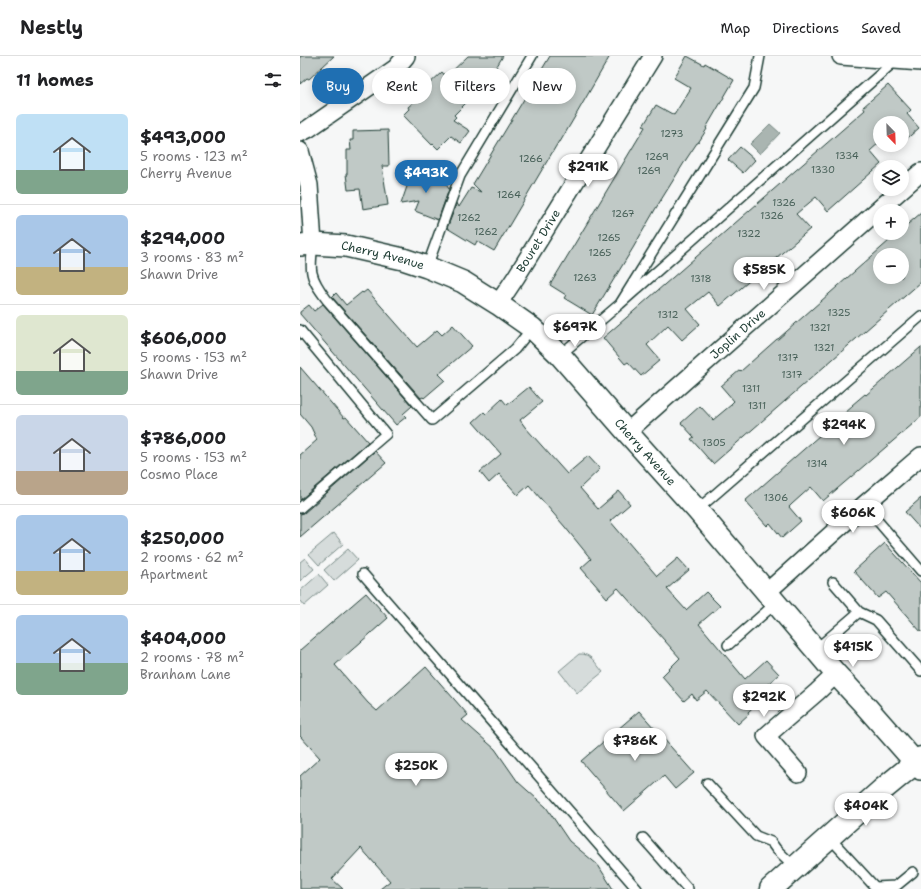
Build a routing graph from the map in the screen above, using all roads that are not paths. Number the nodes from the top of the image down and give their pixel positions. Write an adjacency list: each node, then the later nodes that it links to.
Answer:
1 (406, 56): 8 (street)
2 (532, 56): 12 (lane)
3 (653, 56): 13 (street, Bouret Drive)
4 (760, 56): 14 (lane)
5 (841, 56): 6 (street)
6 (896, 60): 7 (street); 14 (lane)
7 (921, 62)
8 (300, 133)
9 (300, 151): 11 (street)
10 (921, 172): 19 (street, Joplin Drive)
11 (306, 245): 12 (street, Cherry Avenue); 16 (lane)
12 (428, 267): 13 (street, Cherry Avenue)
13 (498, 304): 16 (street, Cherry Avenue)
14 (620, 304): 18 (lane)
15 (921, 316): 23 (lane)
16 (532, 328): 18 (street, Cherry Avenue)
17 (300, 330): 22 (lane)
18 (560, 355): 19 (street, Cherry Avenue)
19 (627, 432): 23 (street, Cherry Avenue)
20 (921, 456): 21 (street)
21 (864, 505): 24 (lane); 27 (street)
22 (300, 508)
23 (697, 510): 27 (street, Cherry Avenue)
24 (921, 571)
25 (363, 574): 40 (lane)
26 (833, 582): 28 (lane)
27 (771, 598): 29 (lane); 30 (street, Cherry Avenue)
28 (860, 612): 30 (lane); 31 (lane)
29 (728, 645)
30 (815, 650): 32 (street, Cherry Avenue)
31 (921, 671)
32 (836, 674): 33 (street, Cherry Avenue); 34 (street)
33 (919, 763): 36 (main road)
34 (798, 773)
35 (707, 782): 38 (lane)
36 (829, 837): 38 (main road); 39 (lane)
37 (644, 838): 41 (lane)
38 (795, 867): 42 (main road)
39 (913, 872)
40 (637, 889)
41 (688, 889)
42 (771, 889)

